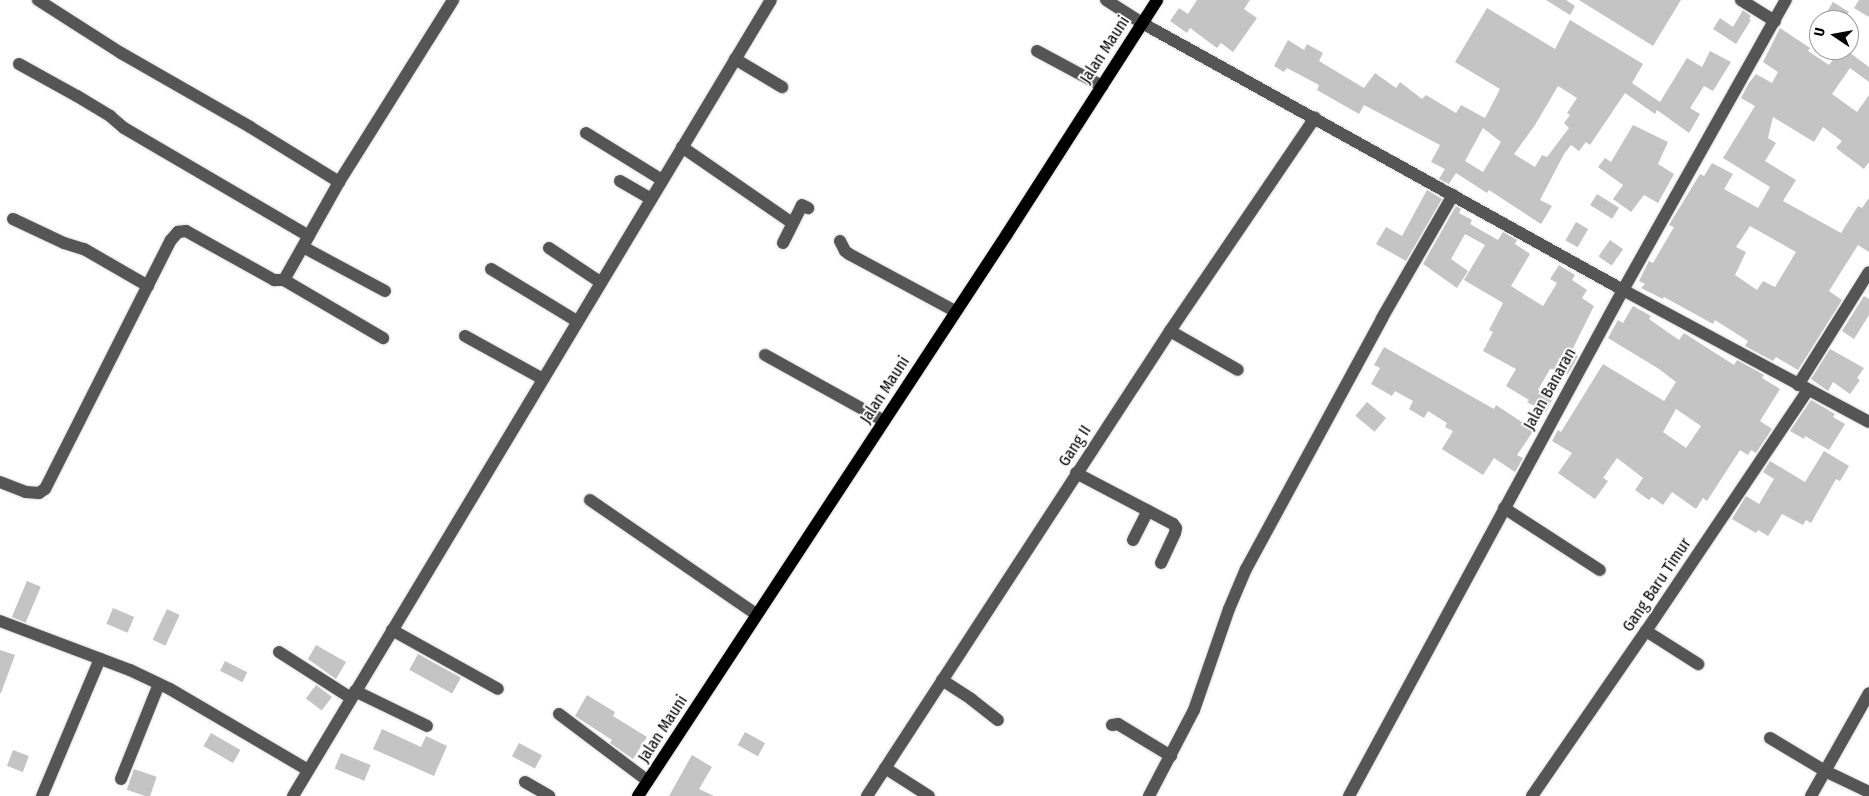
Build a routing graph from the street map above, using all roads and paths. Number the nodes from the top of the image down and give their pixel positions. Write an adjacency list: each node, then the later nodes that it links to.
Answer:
1 (38, 0): 19 (street)
2 (453, 0): 19 (street)
3 (771, 0): 11 (street)
4 (1106, 0): 9 (street)
5 (1157, 0): 9 (main road, Jalan Mauni)
6 (1741, 0): 8 (street)
7 (1786, 0): 8 (street, Jalan Banaran)
8 (1775, 21): 35 (street, Jalan Banaran)
9 (1142, 23): 13 (main road, Jalan Mauni); 15 (street)
10 (1037, 51): 13 (street)
11 (735, 59): 14 (street); 17 (street)
12 (19, 64): 26 (street)
13 (1102, 86): 37 (main road, Jalan Mauni)
14 (782, 87)
15 (1315, 118): 21 (street); 39 (street, Gang II)
16 (586, 133): 18 (street)
17 (682, 147): 18 (street); 25 (street)
18 (662, 180): 22 (street)
19 (339, 182): 26 (street)
20 (620, 182): 22 (street)
21 (1452, 195): 35 (street); 73 (street)
22 (650, 199): 33 (street)
23 (808, 208): 25 (street)
24 (13, 219): 34 (street)
25 (792, 223): 28 (street)
26 (306, 241): 32 (street); 36 (street)
27 (840, 241): 37 (street)
28 (783, 243)
29 (549, 248): 33 (street)
30 (492, 269): 38 (street)
31 (1869, 272): 45 (street, Gang Baru Timur)
32 (284, 280): 34 (street); 41 (street)
33 (600, 282): 38 (street)
34 (148, 286): 49 (street)
35 (1623, 290): 45 (street); 51 (street, Jalan Banaran)
36 (385, 292)
37 (955, 311): 46 (main road, Jalan Mauni)
38 (577, 321): 44 (street)
39 (1170, 331): 43 (street); 48 (street, Gang II)
40 (465, 336): 44 (street)
41 (382, 338)
42 (765, 354): 46 (street)
43 (1238, 370)
44 (543, 379): 58 (street)
45 (1803, 388): 47 (street); 59 (street, Gang Baru Timur)
46 (884, 421): 56 (main road, Jalan Mauni)
47 (1869, 422)
48 (1076, 473): 52 (street); 63 (street, Gang II)
49 (0, 482)
50 (590, 500): 56 (street)
51 (1504, 508): 55 (street); 82 (street, Jalan Banaran)
52 (1148, 511): 53 (street); 54 (street)
53 (1133, 540)
54 (1161, 563)
55 (1600, 570)
56 (756, 614): 78 (main road, Jalan Mauni)
57 (0, 621): 61 (street)
58 (392, 630): 65 (street); 67 (street)
59 (1646, 631): 62 (street); 89 (street, Gang Baru Timur)
60 (279, 652): 67 (street)
61 (100, 659): 64 (street); 83 (street)
62 (1698, 664)
63 (942, 680): 69 (street); 74 (street, Gang II)
64 (159, 684): 75 (street); 77 (street)
65 (498, 689)
66 (1869, 693): 76 (street)
67 (353, 695): 71 (street); 75 (street)
68 (559, 714): 78 (street)
69 (998, 720)
70 (1112, 725): 73 (street)
71 (427, 726)
72 (1770, 738): 76 (street)
73 (1170, 756): 88 (street)
74 (885, 768): 86 (street, Gang II); 87 (street)
75 (308, 770): 81 (street)
76 (1825, 771): 80 (street); 90 (street)
77 (121, 779)
78 (648, 781): 85 (main road, Jalan Mauni)
79 (525, 782): 84 (street)
80 (1869, 792)
81 (298, 794)
82 (1351, 795)
83 (42, 796)
84 (548, 796)
85 (638, 796)
86 (867, 796)
87 (929, 796)
88 (1149, 796)
89 (1532, 796)
90 (1811, 796)

